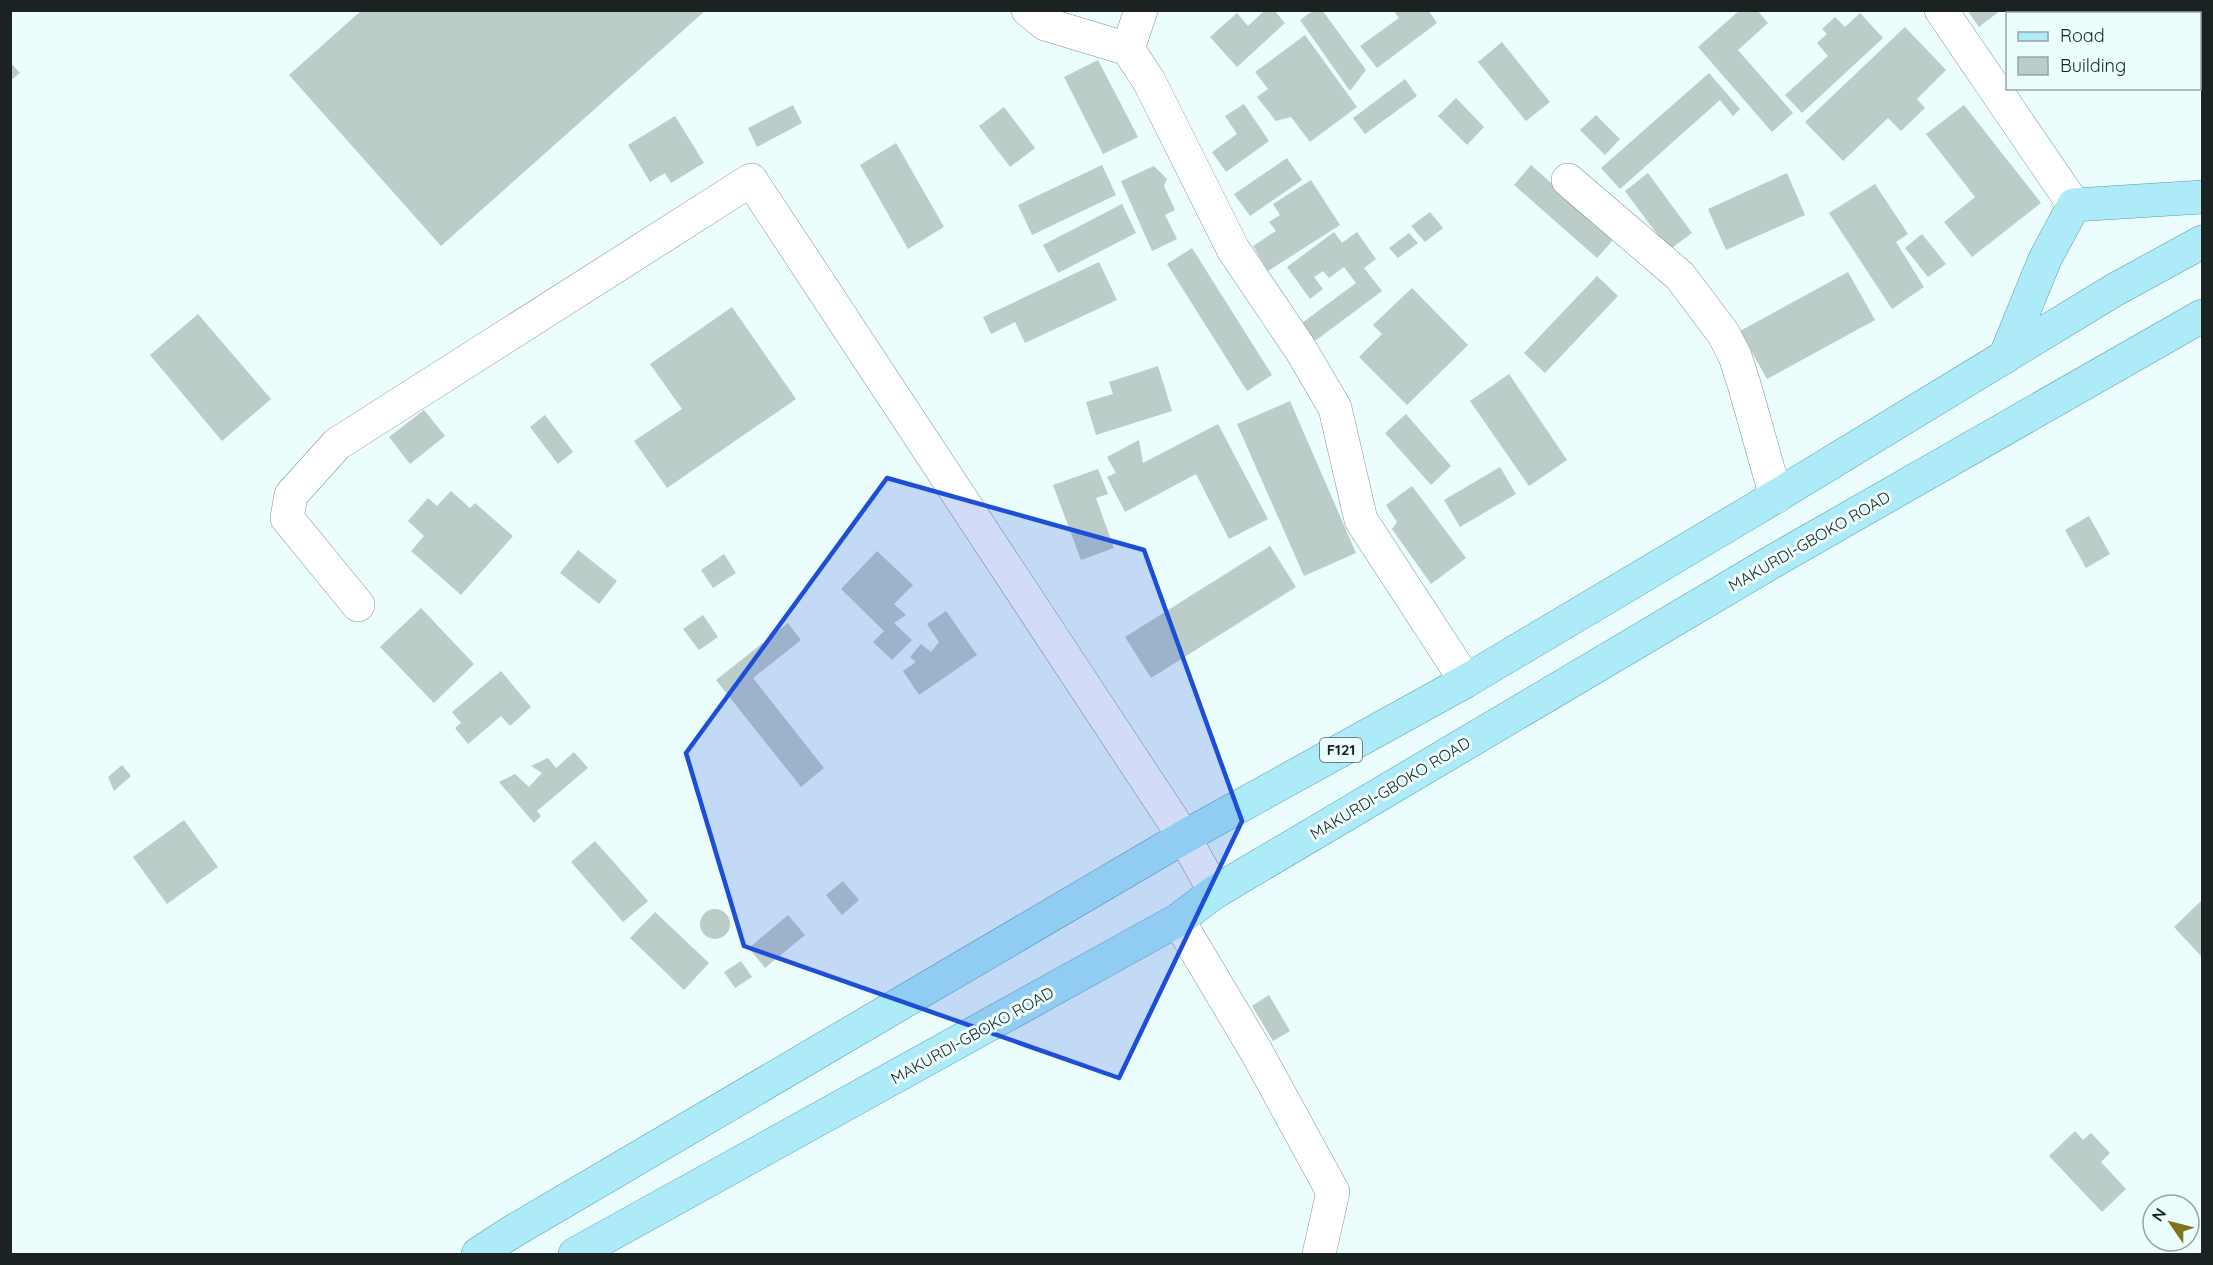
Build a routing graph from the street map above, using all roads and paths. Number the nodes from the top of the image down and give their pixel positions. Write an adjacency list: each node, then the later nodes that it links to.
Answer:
1 (1028, 10): 4 (street)
2 (1141, 10): 4 (street)
3 (1941, 10): 7 (street)
4 (1128, 49): 13 (street)
5 (1568, 180): 11 (street)
6 (2202, 197): 7 (main road)
7 (2074, 205): 10 (main road)
8 (2202, 242): 10 (main road, F121)
9 (2202, 316): 15 (main road, MAKURDI-GBOKO ROAD)
10 (2005, 357): 11 (main road, F121)
11 (1776, 497): 13 (main road, F121)
12 (358, 605): 14 (street)
13 (1466, 681): 14 (main road, F121)
14 (1184, 837): 15 (street); 18 (main road, F121)
15 (1215, 892): 16 (main road, MAKURDI-GBOKO ROAD)
16 (1178, 920): 17 (street); 19 (main road, MAKURDI-GBOKO ROAD)
17 (1314, 1248)
18 (478, 1254)
19 (575, 1254)

